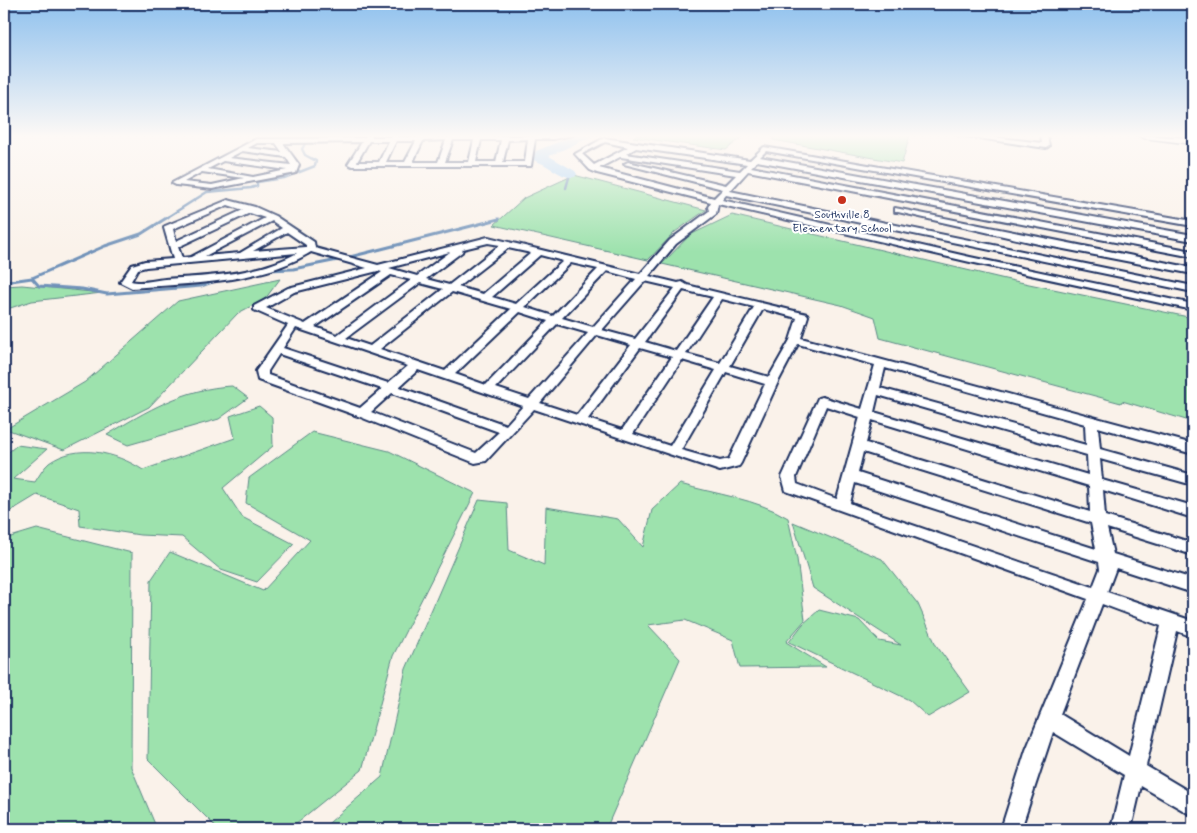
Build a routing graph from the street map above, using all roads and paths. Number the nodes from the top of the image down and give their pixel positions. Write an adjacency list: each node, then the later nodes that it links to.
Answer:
1 (193, 174): 11 (street)
2 (226, 174): 11 (street)
3 (285, 174): 11 (street)
4 (614, 174): 16 (street)
5 (664, 174): 14 (street)
6 (741, 174): 14 (street)
7 (786, 174): 12 (street)
8 (834, 174): 12 (street)
9 (845, 174): 13 (street)
10 (913, 174): 13 (street); 17 (street)
11 (261, 179)
12 (829, 184): 15 (street)
13 (909, 186): 15 (street); 22 (street)
14 (727, 190): 16 (street); 25 (street)
15 (904, 198): 19 (street); 21 (street)
16 (715, 202): 30 (street); 48 (street)
17 (1085, 204): 22 (street); 23 (street)
18 (252, 209): 20 (street); 33 (street); 33 (street)
19 (898, 210): 25 (street); 27 (street)
20 (272, 218): 26 (street); 40 (street)
21 (1005, 218): 27 (street); 28 (street)
22 (1085, 218): 28 (street); 29 (street)
23 (1181, 221): 24 (street); 29 (street)
24 (1193, 223)
25 (890, 227): 30 (street); 35 (street)
26 (288, 228): 34 (street); 39 (street)
27 (1004, 233): 35 (street); 36 (street)
28 (1087, 234): 36 (street); 38 (street)
29 (1190, 237): 38 (street)
30 (884, 241): 51 (street)
31 (507, 244): 32 (street); 37 (street); 52 (street)
32 (465, 245): 43 (street); 49 (street)
33 (174, 246): 42 (street)
34 (310, 249): 39 (street); 42 (street); 43 (street)
35 (1003, 250): 45 (street)
36 (1089, 251): 45 (street); 46 (street)
37 (538, 252): 41 (street); 55 (street)
38 (1193, 254)
39 (239, 256): 40 (street)
40 (191, 260): 42 (street)
41 (570, 260): 44 (street); 58 (street)
42 (178, 261)
43 (376, 268): 47 (street); 60 (street)
44 (605, 268): 48 (street); 59 (street)
45 (1090, 268): 51 (street); 53 (street)
46 (1193, 271)
47 (388, 272): 49 (street); 61 (street)
48 (642, 277): 50 (street); 62 (street)
49 (417, 279): 52 (street); 63 (street)
50 (682, 285): 54 (street); 65 (street)
51 (1091, 286): 57 (street)
52 (451, 288): 55 (street); 67 (street)
53 (1193, 289)
54 (720, 295): 56 (street); 68 (street)
55 (485, 298): 58 (street)
56 (760, 305): 64 (street); 71 (street)
57 (1193, 307)
58 (520, 308): 59 (street); 72 (street)
59 (556, 320): 62 (street); 75 (street)
60 (294, 324): 61 (street); 66 (street)
61 (307, 328): 63 (street)
62 (595, 331): 65 (street); 77 (street)
63 (338, 339): 67 (street)
64 (795, 340): 69 (street); 73 (street)
65 (637, 343): 68 (street); 80 (street)
66 (276, 349): 74 (street); 78 (street)
67 (372, 350): 70 (street)
68 (679, 356): 71 (street); 83 (street)
69 (881, 363): 76 (street); 81 (street)
70 (416, 365): 72 (street); 74 (street)
71 (722, 369): 73 (street); 87 (street)
72 (448, 375): 75 (street)
73 (772, 382): 87 (street)
74 (390, 388): 78 (street); 82 (street)
75 (488, 389): 77 (street)
76 (875, 390): 79 (street); 86 (street)
77 (532, 404): 80 (street); 82 (street)
78 (362, 413): 82 (street)
79 (868, 416): 84 (street); 90 (street); 91 (street)
80 (580, 420): 83 (street)
81 (1091, 421): 85 (street); 86 (street)
82 (508, 431)
83 (625, 435): 87 (street)
84 (859, 446): 88 (street); 93 (street)
85 (1193, 449)
86 (1092, 450): 89 (street); 90 (street)
87 (673, 452)
88 (850, 476): 91 (street); 95 (street)
89 (1193, 480)
90 (1094, 482): 92 (street); 93 (street)
91 (842, 506): 97 (street)
92 (1193, 512)
93 (1098, 520): 94 (street); 95 (street)
94 (1193, 549)
95 (1108, 558): 96 (street); 97 (street)
96 (1193, 586)
97 (1099, 596): 98 (street); 100 (street)
98 (1171, 621): 99 (street); 101 (street)
99 (1193, 629)
100 (1050, 719): 101 (street); 103 (street)
101 (1134, 771): 102 (street); 104 (street)
102 (1193, 806)
103 (1011, 829)
104 (1121, 829)

